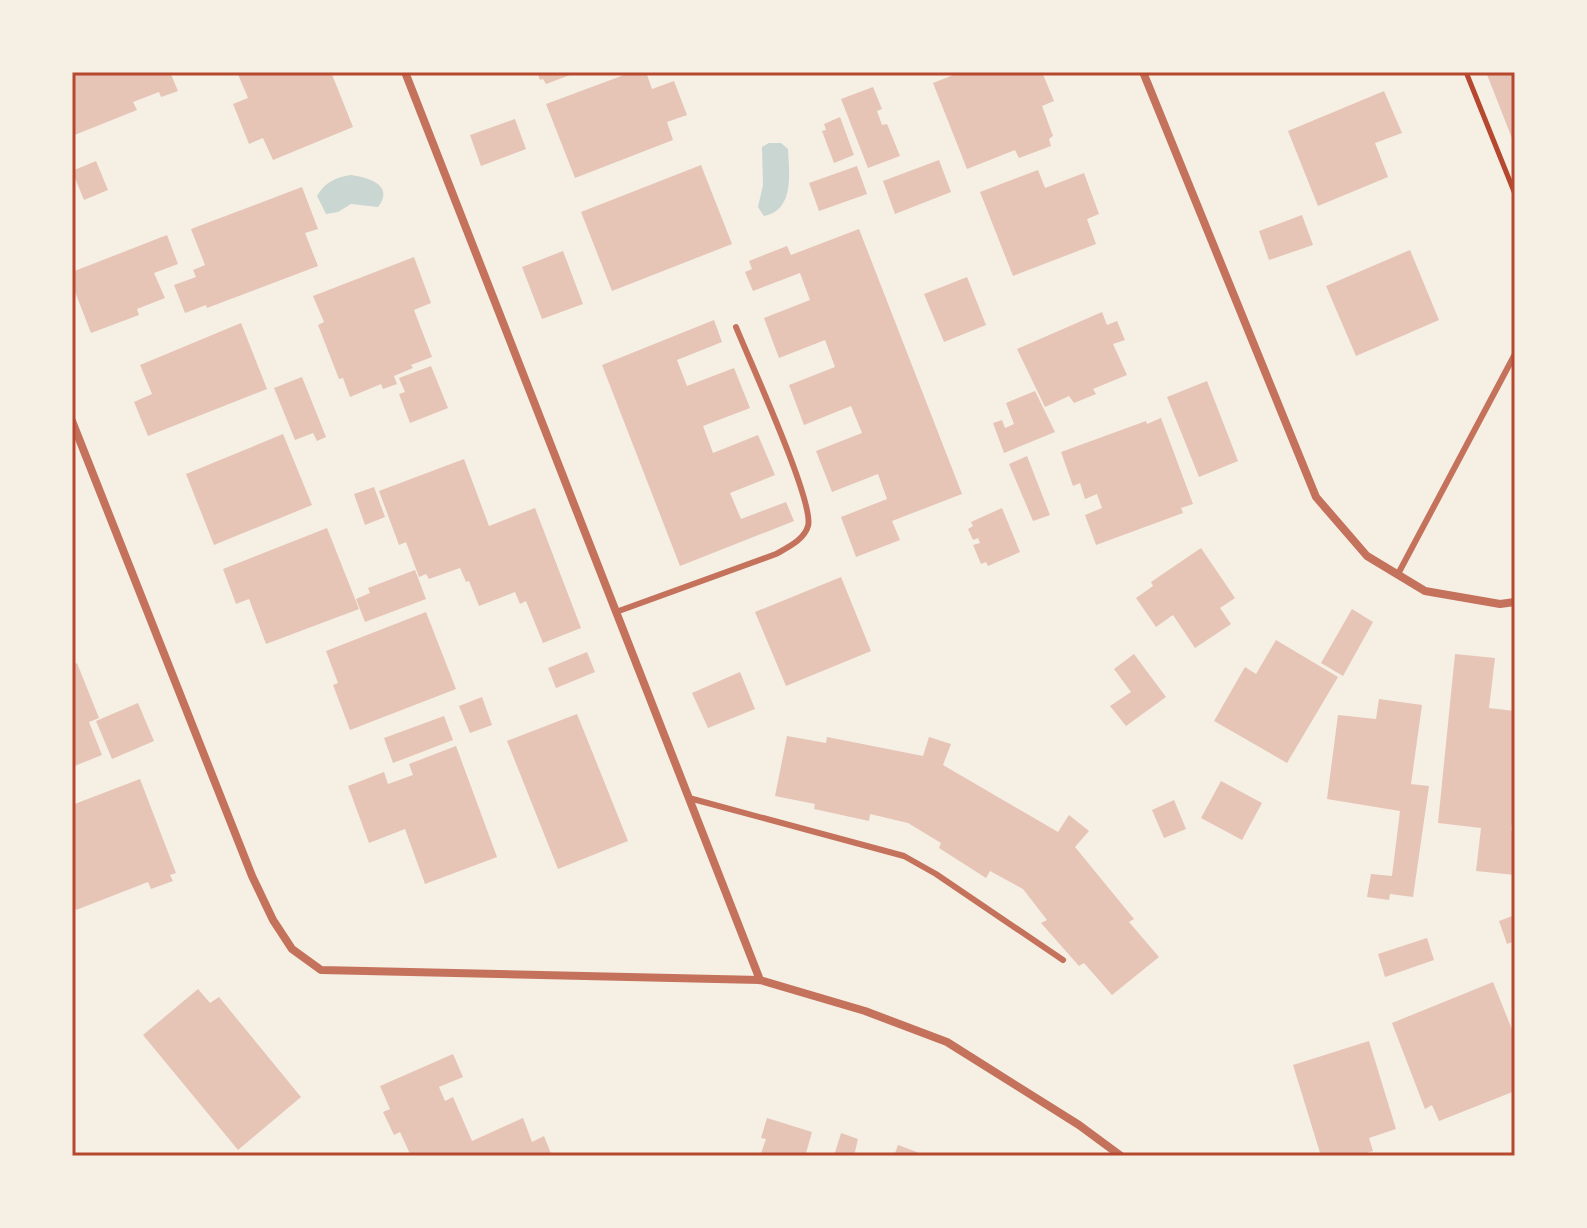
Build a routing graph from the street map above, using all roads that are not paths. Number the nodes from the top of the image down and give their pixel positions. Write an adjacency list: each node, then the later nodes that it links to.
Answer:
1 (405, 72): 8 (street)
2 (1143, 72): 6 (street)
3 (736, 327): 8 (lane)
4 (1515, 354): 6 (lane)
5 (72, 421): 11 (street)
6 (1398, 574): 7 (street)
7 (1515, 602)
8 (616, 612): 9 (street)
9 (689, 798): 10 (lane); 11 (street)
10 (1063, 960)
11 (760, 980): 12 (street)
12 (1121, 1156)

